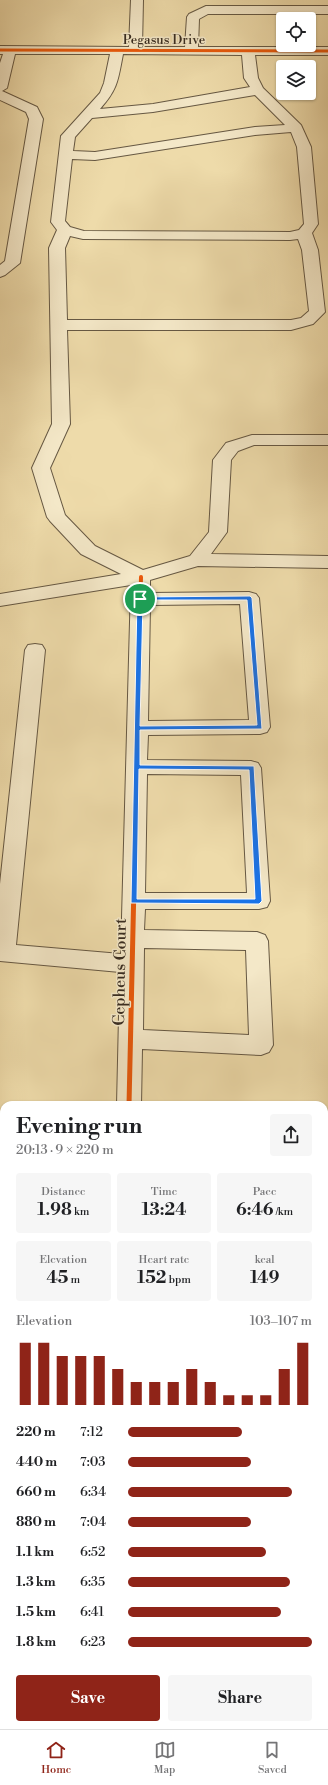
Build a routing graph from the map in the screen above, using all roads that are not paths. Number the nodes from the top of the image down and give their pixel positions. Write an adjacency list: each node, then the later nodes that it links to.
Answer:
1 (137, 0): 5 (street)
2 (328, 10): 6 (street)
3 (5, 50): 4 (street, Pegasus Drive); 9 (street)
4 (117, 50): 5 (street, Pegasus Drive); 12 (street)
5 (135, 50): 6 (street, Pegasus Drive)
6 (191, 50): 7 (street, Pegasus Drive)
7 (248, 50): 8 (street, Pegasus Drive); 10 (street)
8 (328, 51)
9 (0, 88)
10 (258, 90): 12 (street); 13 (street)
11 (0, 95): 17 (street)
12 (89, 114): 14 (street)
13 (296, 128): 14 (street); 16 (street)
14 (65, 155): 15 (street)
15 (61, 226): 16 (street); 18 (street)
16 (308, 228): 18 (street)
17 (0, 272)
18 (59, 325): 22 (street)
19 (328, 440): 20 (street)
20 (197, 560): 21 (street); 22 (street)
21 (328, 562)
22 (141, 577): 23 (street, Cepheus Court); 24 (street)
23 (140, 599): 26 (street, Cepheus Court); 26 (street)
24 (0, 600)
25 (35, 650): 30 (street)
26 (138, 728): 27 (street, Cepheus Court)
27 (136, 767): 28 (street, Cepheus Court); 28 (street)
28 (133, 901): 29 (street, Cepheus Court)
29 (132, 939): 31 (street, Cepheus Court); 32 (street)
30 (2, 952): 31 (street)
31 (132, 964): 32 (street, Cepheus Court)
32 (130, 1039): 33 (street, Cepheus Court)
33 (129, 1101)

